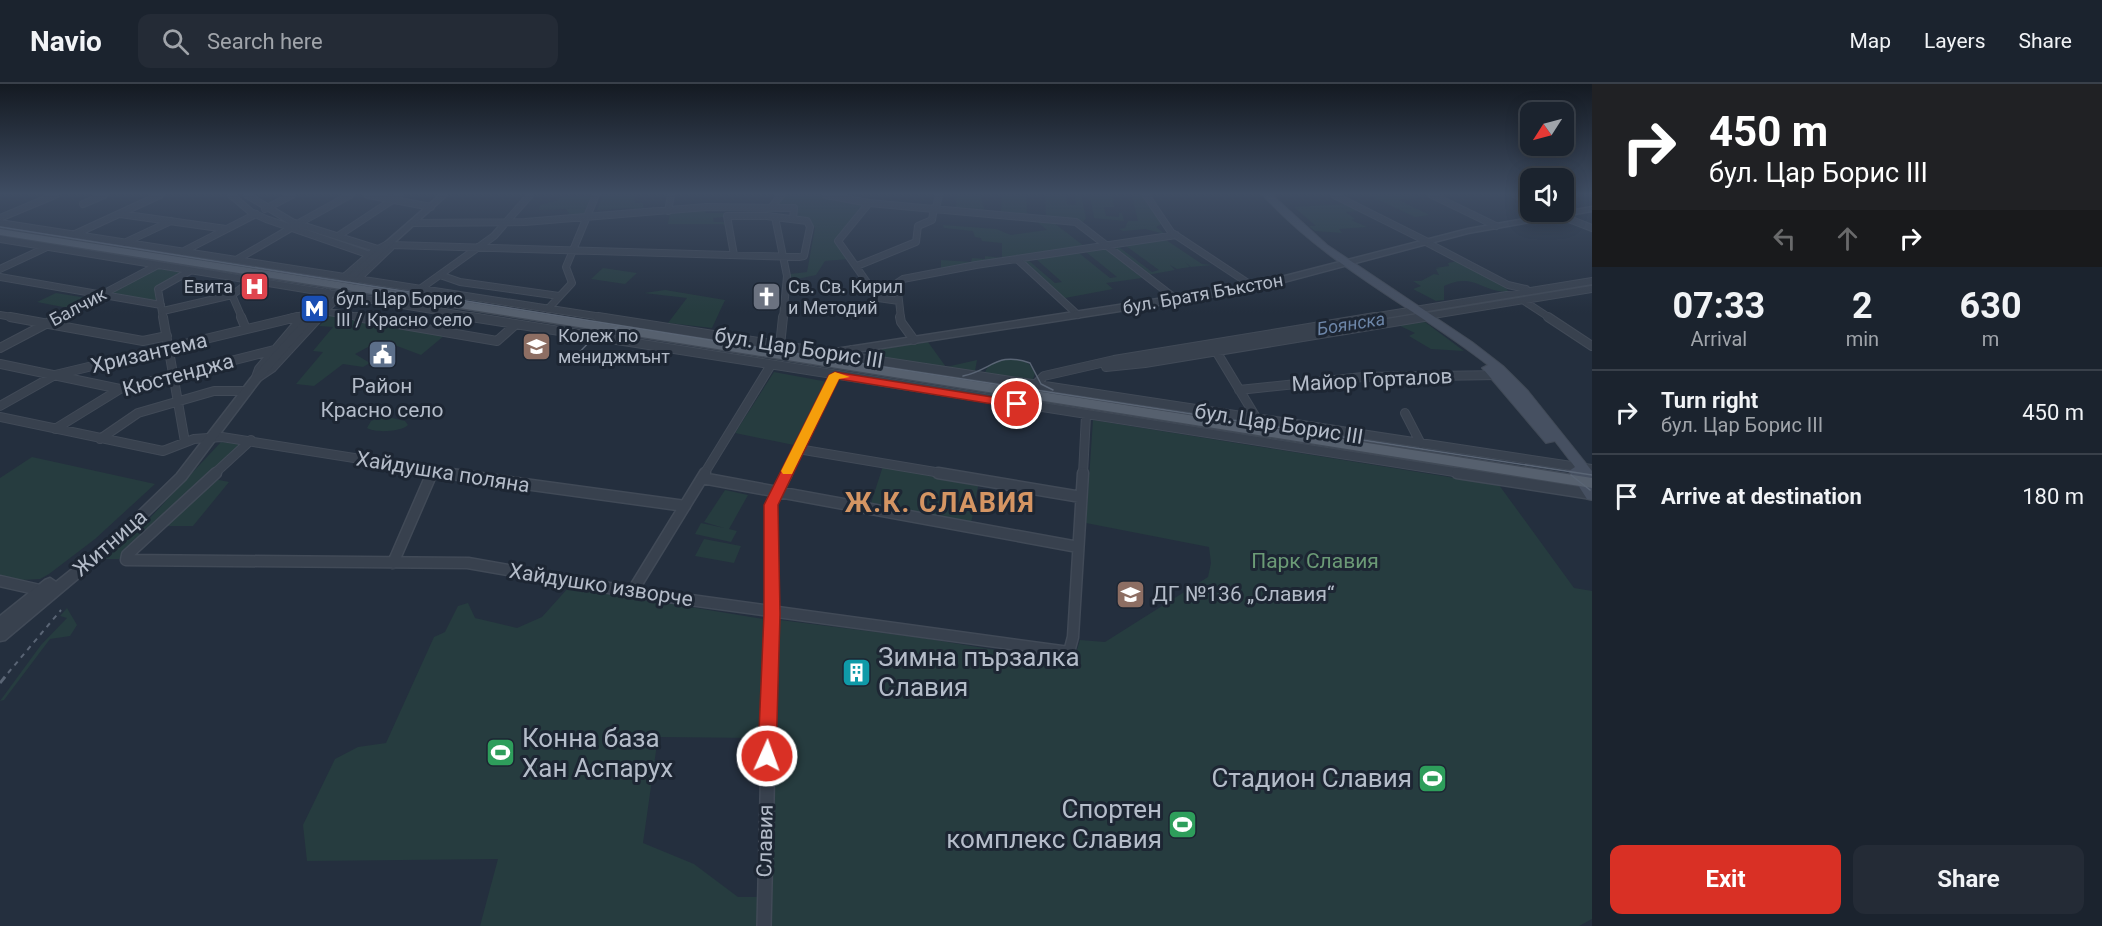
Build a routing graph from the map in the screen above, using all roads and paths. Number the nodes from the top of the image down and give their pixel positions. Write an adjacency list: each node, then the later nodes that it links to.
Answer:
1 (14, 234): 48 (main road, бул. Цар Борис III)
2 (69, 234): 21 (street, бул. Цар Борис III)
3 (143, 234): 26 (street)
4 (216, 234): 33 (street)
5 (280, 234): 38 (street)
6 (309, 234): 34 (street)
7 (333, 234): 23 (street)
8 (341, 234): 23 (street)
9 (401, 234): 27 (street)
10 (495, 234): 30 (street)
11 (581, 234): 32 (street)
12 (730, 234): 35 (street)
13 (778, 234): 36 (street)
14 (809, 234): 36 (street)
15 (843, 234): 41 (street)
16 (917, 234): 41 (street)
17 (1091, 234): 28 (street)
18 (1308, 234): 39 (main road)
19 (1412, 234): 25 (street)
20 (1460, 234): 25 (street, бул. Братя Бъкстон)
21 (73, 235): 26 (street, бул. Цар Борис III)
22 (1176, 235): 28 (street); 49 (street)
23 (338, 236): 31 (street)
24 (0, 239): 29 (street, бул. Цар Борис III)
25 (1427, 242): 39 (street, бул. Братя Бъкстон); 52 (street)
26 (124, 243): 33 (street, бул. Цар Борис III)
27 (391, 244): 30 (street); 31 (street); 48 (street)
28 (1105, 246): 37 (street); 56 (street)
29 (47, 247): 40 (street, бул. Цар Борис III); 42 (street)
30 (482, 247): 32 (street); 44 (street)
31 (378, 249): 34 (street)
32 (575, 250): 35 (street); 55 (street)
33 (182, 252): 38 (street, бул. Цар Борис III)
34 (369, 255): 48 (street)
35 (734, 255): 36 (street)
36 (782, 257): 72 (street)
37 (1017, 258): 57 (street); 65 (street)
38 (236, 260): 48 (street, бул. Цар Борис III)
39 (1347, 263): 49 (street, бул. Братя Бъкстон); 62 (main road)
40 (156, 266): 43 (street, бул. Цар Борис III); 53 (street, Балчик)
41 (857, 266): 57 (street)
42 (0, 269)
43 (190, 271): 46 (street, бул. Цар Борис III); 59 (street)
44 (441, 275): 50 (street); 55 (street)
45 (0, 277): 53 (street)
46 (251, 281): 48 (street, бул. Цар Борис III); 54 (street)
47 (1592, 281): 52 (street)
48 (340, 287): 50 (street, бул. Цар Борис III); 61 (street, Житница); 64 (street, Житница); 67 (street, бул. Цар Борис III); 81 (main road, бул. Цар Борис III); 89 (street, Житница)
49 (1254, 287): 56 (street, бул. Братя Бъкстон)
50 (420, 289): 60 (street, бул. Цар Борис III)
51 (1592, 289): 58 (street)
52 (1533, 291): 62 (street)
53 (102, 294): 59 (street); 66 (street, Балчик)
54 (232, 295): 59 (street); 68 (street)
55 (559, 296): 60 (street)
56 (1176, 299): 65 (street, бул. Братя Бъкстон)
57 (899, 301): 71 (street)
58 (1524, 301): 62 (street); 73 (street)
59 (162, 308): 69 (street)
60 (548, 309): 72 (street, бул. Цар Борис III)
61 (323, 311): 67 (street); 89 (street, Житница)
62 (1422, 313): 78 (street); 84 (street); 88 (main road)
63 (0, 315): 66 (street)
64 (304, 315): 68 (street, Хризантема); 76 (street, Житница)
65 (1078, 315): 71 (street, бул. Братя Бъкстон)
66 (47, 324): 70 (street); 74 (street, Балчик)
67 (515, 325): 83 (street, бул. Цар Борис III)
68 (246, 329): 75 (street, Хризантема)
69 (167, 336): 70 (street); 75 (street)
70 (148, 340): 79 (street)
71 (914, 340): 77 (street, бул. Братя Бъкстон)
72 (780, 346): 80 (street, бул. Цар Борис III)
73 (1592, 346)
74 (0, 348)
75 (170, 348): 79 (street, Хризантема); 86 (street)
76 (274, 350): 86 (street, Кюстенджа); 89 (street, Житница)
77 (852, 350): 80 (street, бул. Братя Бъкстон); 90 (street, бул. Цар Борис III)
78 (1216, 351): 84 (street); 92 (street)
79 (150, 353): 85 (street, Хризантема)
80 (829, 353): 81 (street, бул. Братя Бъкстон)
81 (811, 361): 109 (main road, бул. Цар Борис III)
82 (0, 364): 85 (street)
83 (771, 365): 87 (street, бул. Цар Борис III); 108 (street)
84 (1086, 368): 90 (street)
85 (55, 375): 91 (street); 95 (street, Хризантема)
86 (174, 375): 91 (street, Кюстенджа); 94 (street)
87 (835, 375): 97 (street, бул. Цар Борис III); 106 (street, Славия)
88 (1500, 375): 92 (street, Майор Горталов); 109 (main road)
89 (255, 380): 93 (street, Житница)
90 (1035, 385): 99 (street, бул. Цар Борис III)
91 (120, 389): 100 (street, Кюстенджа)
92 (1239, 390): 99 (street)
93 (247, 391): 94 (street); 102 (street, Житница)
94 (178, 401): 101 (street); 103 (street)
95 (0, 406)
96 (1405, 412): 105 (street)
97 (1086, 415): 109 (street, бул. Цар Борис III); 111 (street)
98 (0, 417): 100 (street, Хайдушка поляна)
99 (1257, 419): 105 (street, бул. Цар Борис III)
100 (55, 429): 103 (street, Хайдушка поляна)
101 (184, 438): 102 (street, Хайдушка поляна); 103 (street, Хайдушка поляна)
102 (207, 438): 104 (street, Хайдушка поляна); 116 (street, Житница)
103 (100, 439)
104 (251, 440): 107 (street, Хайдушка поляна); 114 (street, Хайдушко изворче)
105 (1421, 444): 109 (street, бул. Цар Борис III)
106 (798, 449): 110 (street, Славия); 111 (street)
107 (433, 471): 112 (street, Хайдушка поляна); 114 (street)
108 (702, 478): 110 (street); 112 (street)
109 (1587, 481)
110 (778, 492): 113 (street); 118 (street, Славия)
111 (1081, 497): 113 (street)
112 (685, 506): 117 (street)
113 (1078, 547): 118 (street, Хайдушко изворче)
114 (393, 562): 117 (street, Хайдушко изворче)
115 (0, 581): 116 (street)
116 (46, 592): 119 (street, Житница); 120 (street, Житница)
117 (632, 592): 118 (street, Хайдушко изворче)
118 (772, 612): 121 (street, Славия)
119 (0, 624)
120 (0, 636)
121 (764, 926)

